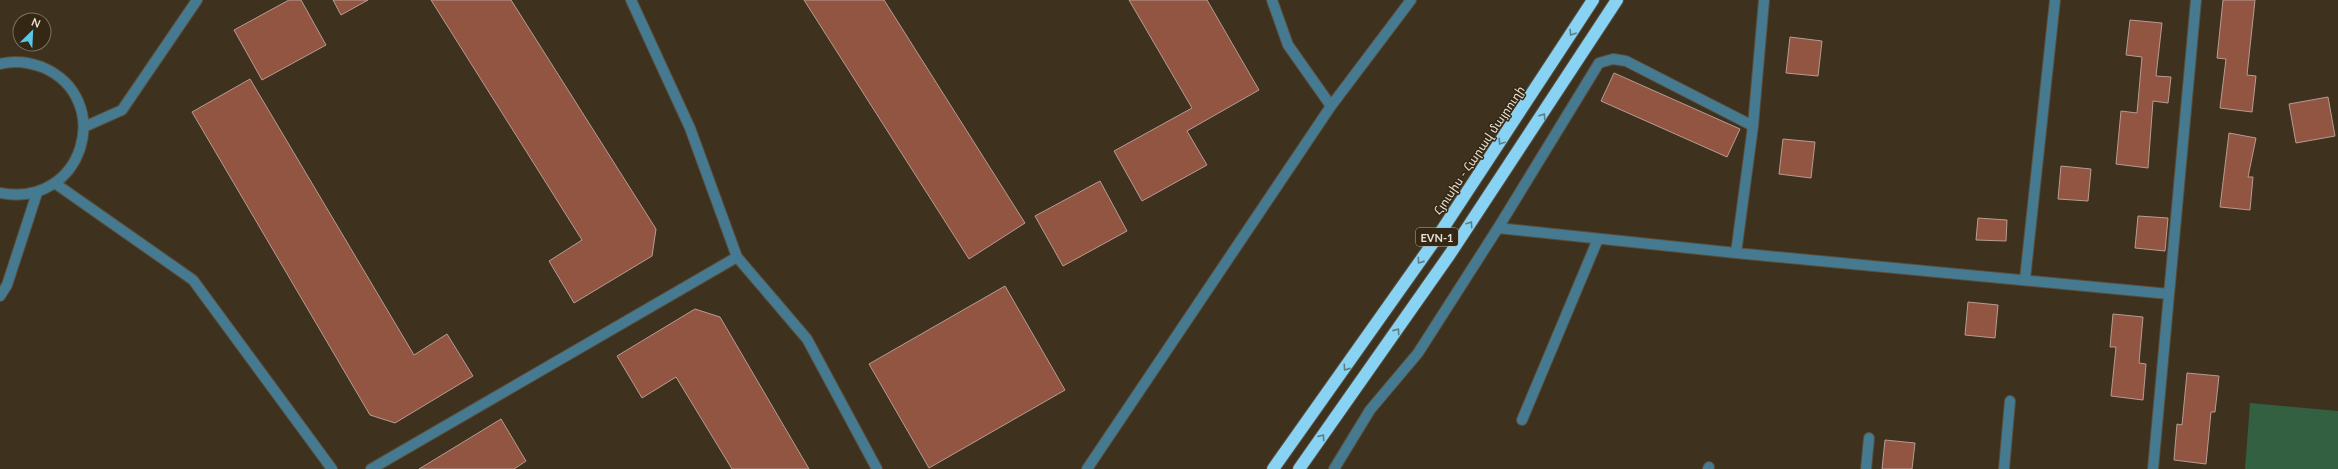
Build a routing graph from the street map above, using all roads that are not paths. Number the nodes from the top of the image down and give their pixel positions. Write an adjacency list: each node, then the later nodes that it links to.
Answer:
1 (197, 0): 13 (street)
2 (631, 0): 20 (street)
3 (1272, 0): 11 (street)
4 (1411, 0): 11 (street)
5 (1593, 0): 31 (highway, Հյուսիս - Հարավ մայրուղի / EVN-1, one-way to 31)
6 (1617, 0): 32 (highway, EVN-1, one-way to 6)
7 (1764, 0): 12 (street)
8 (2055, 0): 21 (street)
9 (2196, 0): 22 (street)
10 (0, 64): 13 (street)
11 (1331, 106): 30 (street)
12 (1753, 126): 17 (street); 19 (street)
13 (84, 128): 14 (street)
14 (56, 184): 15 (street); 27 (street)
15 (37, 193): 16 (street); 23 (street)
16 (0, 194)
17 (1498, 228): 18 (street); 33 (street)
18 (1598, 239): 19 (street); 25 (street)
19 (1736, 253): 21 (street)
20 (737, 257): 28 (street); 29 (street)
21 (2025, 279): 22 (street)
22 (2169, 294): 36 (street)
23 (0, 296)
24 (2010, 401): 35 (street)
25 (1522, 420)
26 (1869, 438): 34 (street)
27 (332, 469)
28 (371, 469)
29 (877, 469)
30 (1087, 469)
31 (1273, 469)
32 (1299, 469)
33 (1334, 469)
34 (1866, 469)
35 (2004, 469)
36 (2153, 469)

